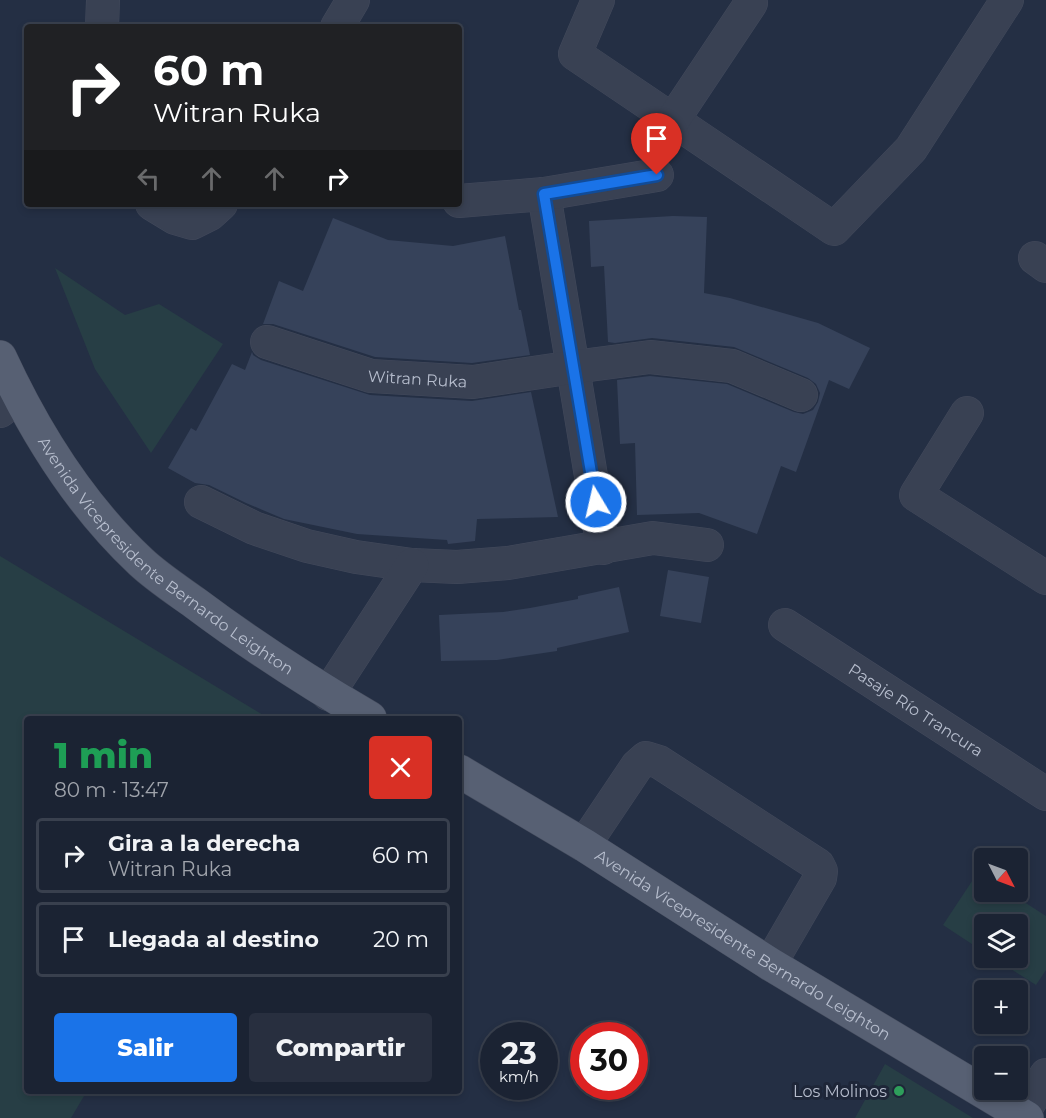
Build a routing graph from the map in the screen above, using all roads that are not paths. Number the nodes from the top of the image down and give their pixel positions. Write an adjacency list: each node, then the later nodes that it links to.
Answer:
1 (103, 0): 6 (street)
2 (353, 0): 7 (street)
3 (598, 0): 8 (street)
4 (1007, 0): 8 (street)
5 (751, 3): 8 (street)
6 (102, 24)
7 (339, 24)
8 (673, 120)
9 (657, 175): 10 (street)
10 (544, 194): 11 (street); 16 (street)
11 (462, 201)
12 (157, 207): 13 (street)
13 (218, 207)
14 (267, 342): 16 (street, Witran Ruka)
15 (0, 357): 18 (main road, Avenida Vicepresidente Bernardo Leighton)
16 (574, 367): 17 (street, Witran Ruka); 22 (street)
17 (801, 395)
18 (9, 404): 26 (main road, Avenida Vicepresidente Bernardo Leighton)
19 (967, 413): 24 (street)
20 (201, 502): 23 (street)
21 (706, 545): 22 (street)
22 (603, 548): 23 (street)
23 (411, 565): 26 (street)
24 (1046, 578)
25 (785, 625): 29 (street, Pasaje Río Trancura)
26 (328, 694): 27 (main road, Avenida Vicepresidente Bernardo Leighton)
27 (366, 716)
28 (462, 773): 30 (main road, Avenida Vicepresidente Bernardo Leighton)
29 (1046, 794)
30 (584, 845): 31 (main road, Avenida Vicepresidente Bernardo Leighton); 31 (street)
31 (770, 964): 33 (main road, Avenida Vicepresidente Bernardo Leighton)
32 (1046, 1075): 33 (street)
33 (1025, 1117)

